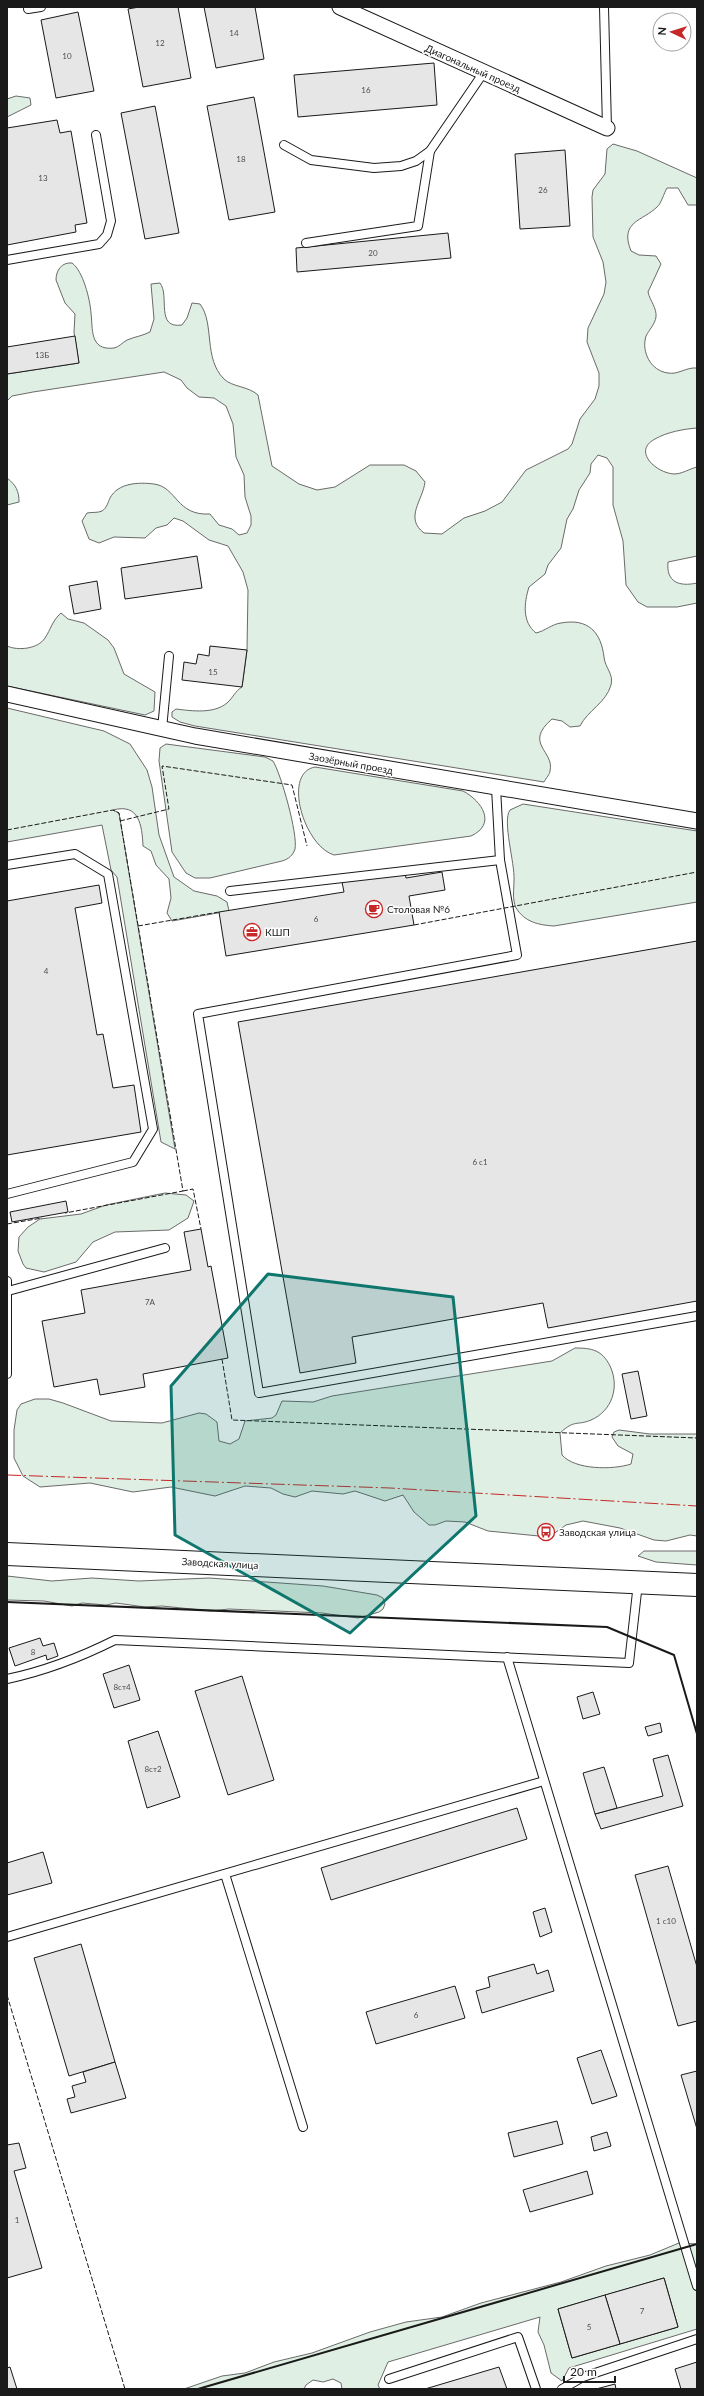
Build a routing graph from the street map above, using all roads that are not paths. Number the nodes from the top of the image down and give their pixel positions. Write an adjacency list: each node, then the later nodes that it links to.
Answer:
1 (41, 7): 4 (lane)
2 (340, 7): 5 (street, Диагональный проезд)
3 (604, 7): 6 (lane)
4 (28, 9)
5 (484, 72): 6 (street, Диагональный проезд); 9 (lane)
6 (607, 128)
7 (96, 135): 11 (lane)
8 (284, 145): 9 (lane)
9 (430, 151): 10 (lane)
10 (306, 243)
11 (7, 260)
12 (169, 656): 14 (lane)
13 (7, 694): 14 (street, Заозёрный проезд)
14 (162, 729): 15 (street, Заозёрный проезд)
15 (496, 788): 16 (street, Заозёрный проезд); 17 (lane)
16 (697, 821)
17 (500, 860): 19 (lane); 24 (lane)
18 (7, 865): 20 (lane)
19 (230, 891)
20 (7, 1194)
21 (165, 1248): 23 (lane)
22 (7, 1280): 23 (lane)
23 (8, 1291): 25 (lane)
24 (697, 1316)
25 (7, 1374)
26 (7, 1554): 27 (street, Заводская улица)
27 (638, 1582): 28 (street, Заводская улица); 29 (lane)
28 (697, 1585)
29 (507, 1657): 30 (lane); 31 (lane)
30 (7, 1679)
31 (544, 1781): 32 (lane); 35 (lane)
32 (225, 1874): 33 (lane); 34 (lane)
33 (7, 1937)
34 (303, 2127)
35 (697, 2286)
36 (697, 2339): 39 (lane)
37 (389, 2379): 38 (lane)
38 (536, 2389)
39 (562, 2389)

